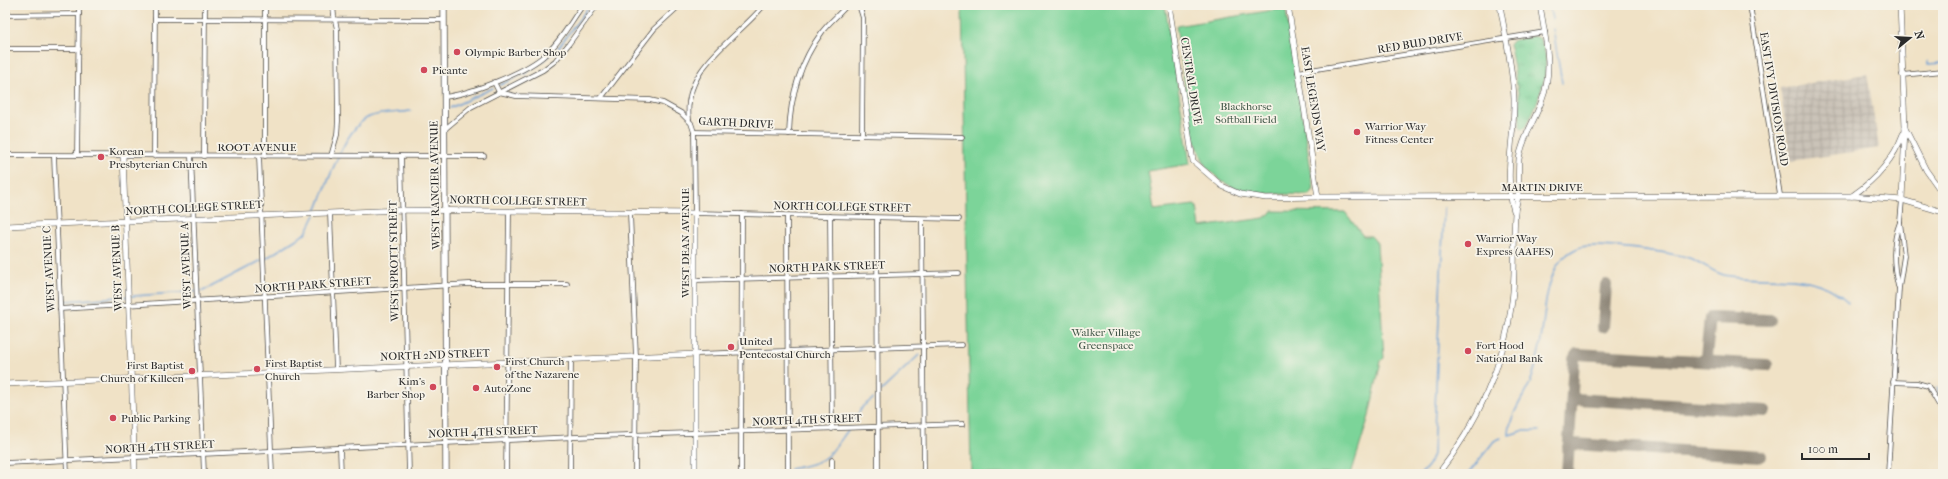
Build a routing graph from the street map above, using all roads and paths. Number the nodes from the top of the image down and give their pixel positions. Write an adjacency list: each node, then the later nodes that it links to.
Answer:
1 (79, 5): 19 (street)
2 (155, 5): 21 (street)
3 (205, 5): 23 (street)
4 (265, 5): 22 (street)
5 (333, 5): 24 (street)
6 (444, 5): 25 (main road, WEST RANCIER AVENUE)
7 (583, 5): 33 (street)
8 (597, 5): 34 (street)
9 (680, 5): 36 (street)
10 (764, 5): 37 (street)
11 (847, 5): 41 (street)
12 (859, 5): 42 (street)
13 (1169, 5): 57 (street, CENTRAL DRIVE)
14 (1288, 5): 31 (street, EAST LEGENDS WAY)
15 (1500, 5): 27 (street)
16 (1540, 5): 26 (street)
17 (1750, 5): 59 (street, EAST IVY DIVISION ROAD)
18 (1900, 5): 32 (street)
19 (79, 14): 20 (street); 29 (street)
20 (5, 15)
21 (155, 19): 23 (street); 48 (street)
22 (265, 19): 23 (street); 24 (street); 52 (street)
23 (204, 20): 50 (street)
24 (335, 20): 25 (street); 53 (street)
25 (444, 20): 35 (main road, WEST RANCIER AVENUE)
26 (1545, 32): 27 (street, RED BUD DRIVE); 63 (street)
27 (1505, 38): 31 (street, RED BUD DRIVE); 62 (street)
28 (5, 49): 29 (street)
29 (79, 49): 45 (street)
30 (1943, 71): 32 (street)
31 (1298, 72): 61 (street, EAST LEGENDS WAY)
32 (1902, 76): 38 (street)
33 (494, 82): 34 (street); 35 (street)
34 (499, 92): 36 (street, GARTH DRIVE); 39 (street)
35 (444, 97): 39 (main road, WEST RANCIER AVENUE)
36 (601, 98): 37 (street, GARTH DRIVE)
37 (689, 119): 40 (street, GARTH DRIVE)
38 (1905, 127): 58 (street); 60 (street); 64 (street)
39 (444, 129): 55 (main road, WEST RANCIER AVENUE)
40 (694, 132): 41 (street, GARTH DRIVE); 72 (street, WEST DEAN AVENUE)
41 (789, 134): 42 (street, GARTH DRIVE)
42 (862, 135): 43 (street, GARTH DRIVE)
43 (962, 137)
44 (5, 155): 46 (street, ROOT AVENUE)
45 (77, 155): 46 (street, ROOT AVENUE); 47 (street, ROOT AVENUE)
46 (54, 156): 83 (street, WEST AVENUE C)
47 (123, 156): 48 (street, ROOT AVENUE); 81 (street, WEST AVENUE B)
48 (154, 156): 49 (street, ROOT AVENUE)
49 (191, 156): 50 (street, ROOT AVENUE); 77 (street, WEST AVENUE A)
50 (204, 156): 51 (street, ROOT AVENUE)
51 (259, 156): 52 (street, ROOT AVENUE); 74 (street)
52 (265, 156): 53 (street, ROOT AVENUE)
53 (332, 156): 54 (street, ROOT AVENUE)
54 (401, 156): 55 (street, ROOT AVENUE); 65 (street, WEST SPROTT STREET)
55 (446, 156): 56 (street, ROOT AVENUE); 66 (main road, WEST RANCIER AVENUE)
56 (484, 156)
57 (1194, 161): 61 (street, MARTIN DRIVE)
58 (1943, 194)
59 (1780, 195): 60 (street, MARTIN DRIVE); 63 (street, MARTIN DRIVE)
60 (1852, 196): 64 (street, MARTIN DRIVE)
61 (1318, 197): 62 (street, MARTIN DRIVE)
62 (1510, 197): 63 (street, MARTIN DRIVE); 68 (street)
63 (1518, 197): 68 (street)
64 (1902, 200): 69 (street, MARTIN DRIVE); 82 (street)
65 (402, 210): 66 (street, NORTH COLLEGE STREET); 70 (street, NORTH COLLEGE STREET); 95 (street, WEST SPROTT STREET)
66 (446, 210): 67 (street, NORTH COLLEGE STREET); 94 (main road, WEST RANCIER AVENUE)
67 (508, 212): 71 (street, NORTH COLLEGE STREET); 92 (street)
68 (1515, 212): 157 (street)
69 (1943, 212)
70 (327, 213): 74 (street, NORTH COLLEGE STREET); 97 (street)
71 (630, 213): 72 (street, NORTH COLLEGE STREET); 109 (street)
72 (695, 213): 73 (street, NORTH COLLEGE STREET); 91 (street, WEST DEAN AVENUE)
73 (742, 214): 75 (street, NORTH COLLEGE STREET); 90 (street)
74 (261, 215): 77 (street, NORTH COLLEGE STREET); 98 (street)
75 (787, 216): 76 (street, NORTH COLLEGE STREET); 89 (street)
76 (830, 216): 78 (street, NORTH COLLEGE STREET); 88 (street)
77 (194, 218): 81 (street, NORTH COLLEGE STREET); 99 (street, WEST AVENUE A)
78 (877, 218): 79 (street, NORTH COLLEGE STREET); 87 (street)
79 (922, 219): 80 (street, NORTH COLLEGE STREET); 86 (street)
80 (959, 219)
81 (126, 221): 83 (street, NORTH COLLEGE STREET); 100 (street, WEST AVENUE B)
82 (1900, 222): 96 (street); 96 (street)
83 (56, 224): 84 (street, NORTH COLLEGE STREET); 101 (street, WEST AVENUE C)
84 (5, 226)
85 (959, 272): 86 (street, NORTH PARK STREET)
86 (922, 273): 87 (street, NORTH PARK STREET); 103 (street)
87 (877, 274): 88 (street, NORTH PARK STREET); 104 (street)
88 (831, 276): 89 (street, NORTH PARK STREET); 105 (street)
89 (787, 277): 90 (street, NORTH PARK STREET); 106 (street)
90 (742, 279): 91 (street, NORTH PARK STREET); 107 (street)
91 (696, 280): 108 (street, WEST DEAN AVENUE)
92 (507, 284): 93 (street, NORTH PARK STREET); 94 (street, NORTH PARK STREET); 111 (street)
93 (567, 284)
94 (446, 286): 95 (street, NORTH PARK STREET); 112 (main road, WEST RANCIER AVENUE)
95 (404, 288): 97 (street, NORTH PARK STREET); 113 (street, WEST SPROTT STREET)
96 (1899, 288): 119 (street)
97 (333, 292): 98 (street, NORTH PARK STREET); 114 (street)
98 (265, 297): 99 (street, NORTH PARK STREET); 115 (street)
99 (197, 299): 100 (street, NORTH PARK STREET); 116 (street, WEST AVENUE A)
100 (128, 303): 101 (street, NORTH PARK STREET); 117 (street, WEST AVENUE B)
101 (60, 309): 118 (street, WEST AVENUE C)
102 (962, 345): 103 (street, NORTH 2ND STREET)
103 (923, 346): 104 (street, NORTH 2ND STREET); 123 (street)
104 (877, 348): 105 (street, NORTH 2ND STREET); 124 (street)
105 (832, 350): 106 (street, NORTH 2ND STREET); 125 (street)
106 (787, 352): 107 (street, NORTH 2ND STREET); 126 (street)
107 (741, 353): 108 (street, NORTH 2ND STREET); 127 (street)
108 (696, 354): 109 (street, NORTH 2ND STREET); 128 (street, WEST DEAN AVENUE)
109 (636, 357): 110 (street, NORTH 2ND STREET); 129 (street)
110 (571, 360): 111 (street, NORTH 2ND STREET); 130 (street)
111 (506, 362): 112 (street, NORTH 2ND STREET); 131 (street)
112 (446, 364): 113 (street, NORTH 2ND STREET); 132 (main road, WEST RANCIER AVENUE)
113 (405, 366): 114 (street, NORTH 2ND STREET); 133 (street, WEST SPROTT STREET)
114 (336, 369): 115 (street, NORTH 2ND STREET)
115 (268, 372): 116 (street, NORTH 2ND STREET); 135 (street)
116 (200, 375): 117 (street, NORTH 2ND STREET); 136 (street, WEST AVENUE A)
117 (132, 378): 118 (street, NORTH 2ND STREET); 137 (street, WEST AVENUE B)
118 (63, 382): 120 (street, NORTH 2ND STREET); 138 (street, WEST AVENUE C)
119 (1893, 382): 121 (street); 158 (street)
120 (5, 384)
121 (1943, 412)
122 (963, 424): 123 (street, NORTH 4TH STREET)
123 (923, 425): 124 (street, NORTH 4TH STREET); 156 (street)
124 (878, 427): 125 (street, NORTH 4TH STREET); 155 (street)
125 (832, 428): 126 (street, NORTH 4TH STREET)
126 (788, 430): 127 (street, NORTH 4TH STREET); 153 (street)
127 (742, 432): 128 (street, NORTH 4TH STREET); 152 (street)
128 (695, 434): 129 (street, NORTH 4TH STREET); 151 (street, WEST DEAN AVENUE)
129 (636, 435): 130 (street, NORTH 4TH STREET); 150 (street)
130 (570, 438): 131 (street, NORTH 4TH STREET); 149 (street)
131 (506, 440): 132 (street, NORTH 4TH STREET); 148 (street)
132 (446, 443): 133 (street, NORTH 4TH STREET); 147 (main road, WEST RANCIER AVENUE)
133 (408, 444): 134 (street, NORTH 4TH STREET); 146 (street, WEST SPROTT STREET)
134 (340, 448): 135 (street, NORTH 4TH STREET); 145 (street)
135 (271, 451): 136 (street, NORTH 4TH STREET); 144 (street)
136 (204, 454): 137 (street, NORTH 4TH STREET); 143 (street, WEST AVENUE A)
137 (135, 457): 138 (street, NORTH 4TH STREET); 142 (street, WEST AVENUE B)
138 (66, 460): 140 (street, NORTH 4TH STREET); 141 (street, WEST AVENUE C)
139 (832, 460): 154 (street)
140 (5, 463)
141 (67, 474)
142 (135, 474)
143 (204, 474)
144 (272, 474)
145 (341, 474)
146 (409, 474)
147 (446, 474)
148 (506, 474)
149 (570, 474)
150 (635, 474)
151 (695, 474)
152 (741, 474)
153 (788, 474)
154 (832, 474)
155 (878, 474)
156 (924, 474)
157 (1438, 474)
158 (1888, 474)

